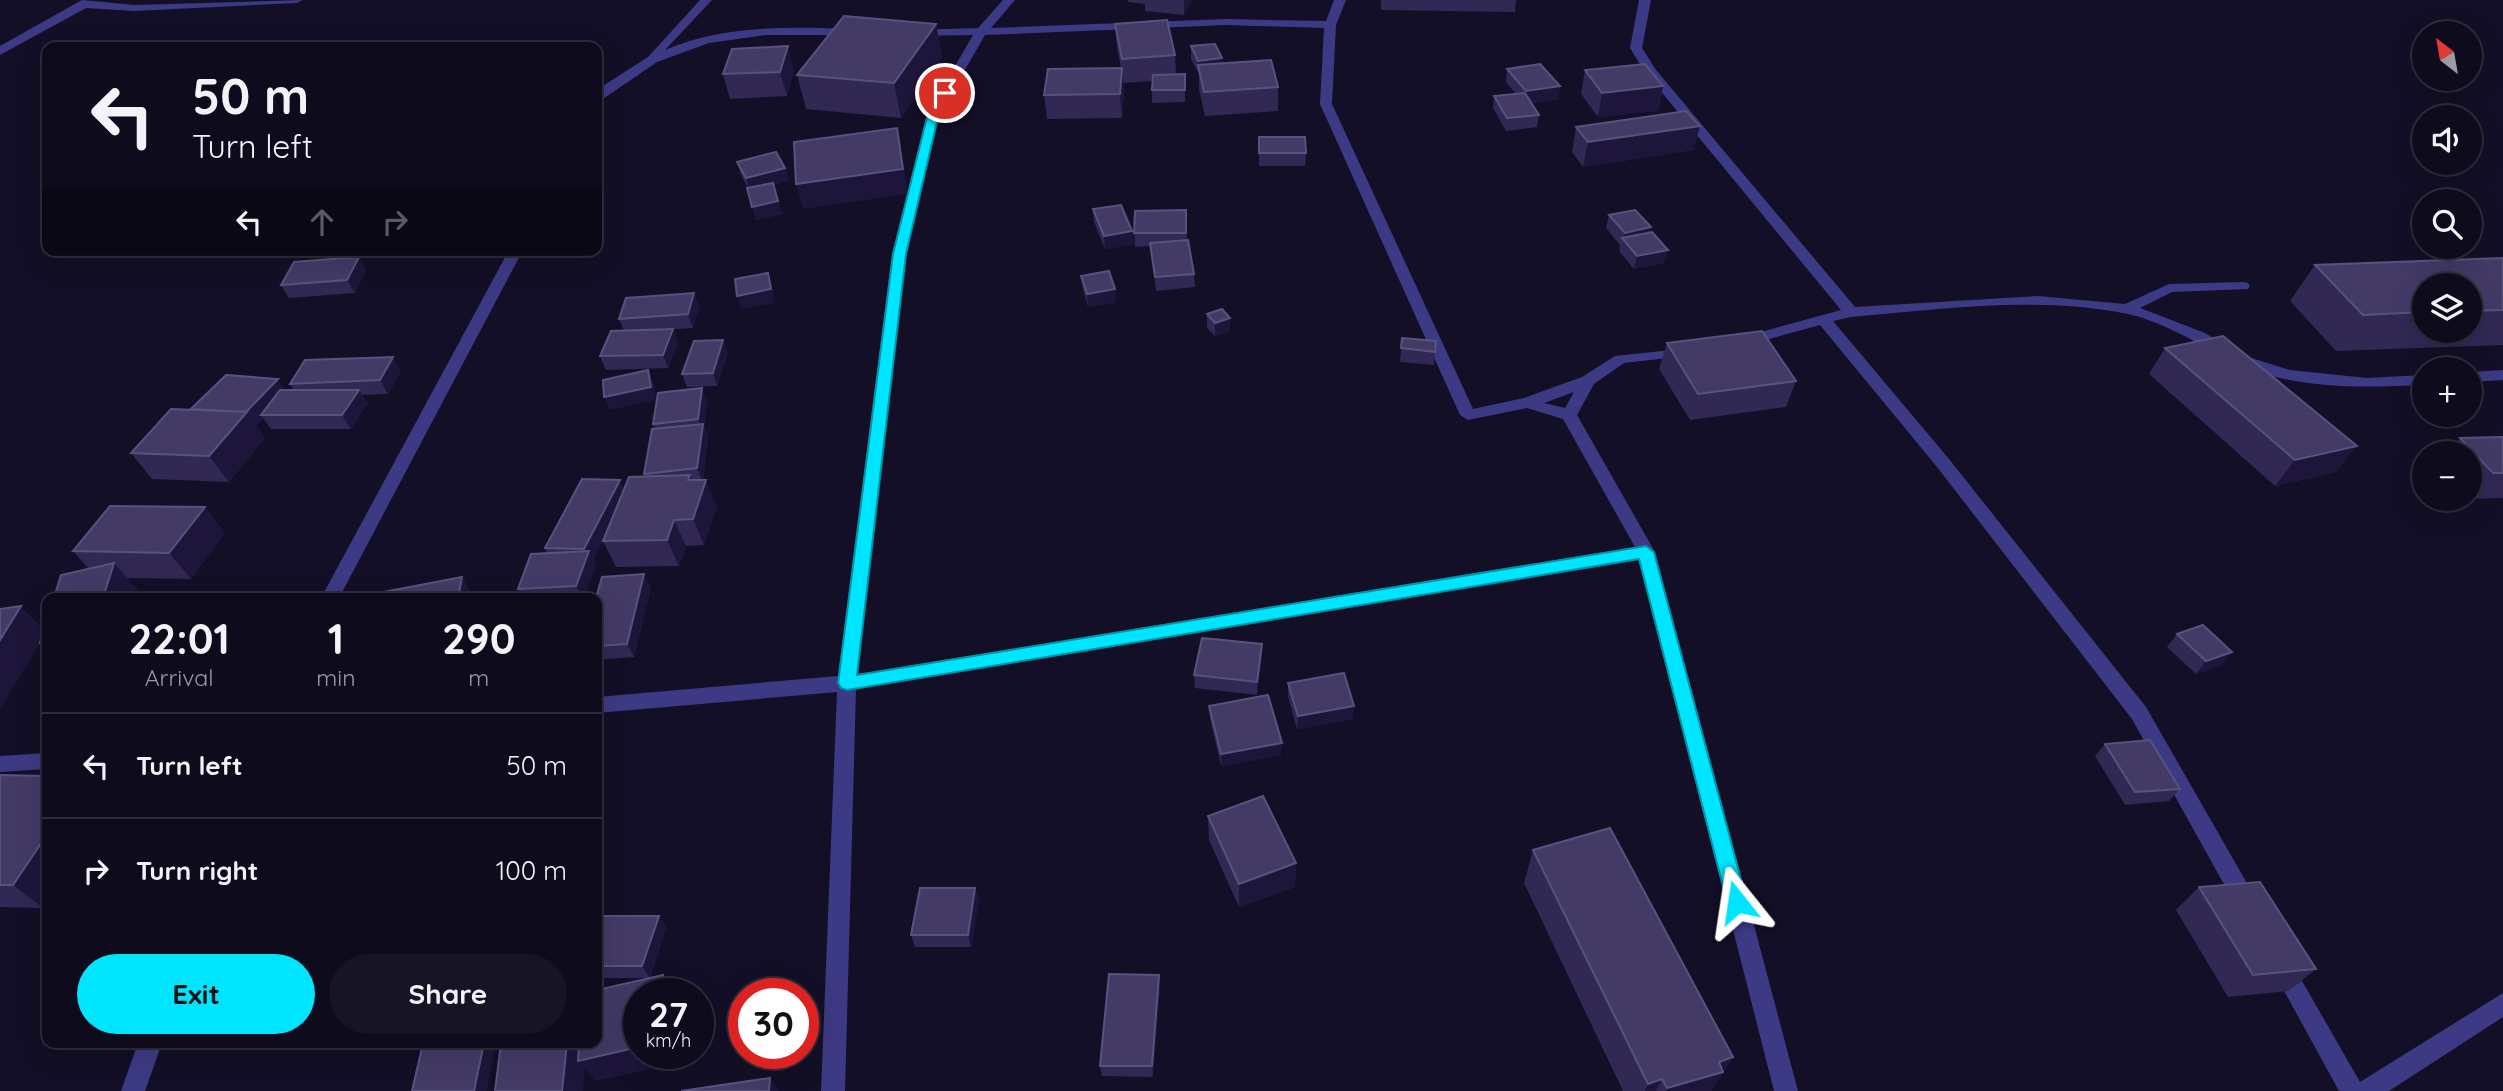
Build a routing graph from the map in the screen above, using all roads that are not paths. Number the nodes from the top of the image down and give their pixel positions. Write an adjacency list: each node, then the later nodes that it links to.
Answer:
1 (297, 0): 6 (street)
2 (706, 0): 12 (street)
3 (1009, 0): 10 (street)
4 (1340, 0): 7 (street)
5 (1645, 0): 17 (street)
6 (86, 2): 11 (street)
7 (1330, 25): 10 (street); 25 (street)
8 (873, 32): 12 (street)
9 (900, 32): 10 (street)
10 (980, 33): 29 (street)
11 (0, 51)
12 (650, 59): 13 (street)
13 (602, 95)
14 (513, 256): 28 (street)
15 (2243, 286): 16 (street)
16 (2127, 309): 17 (street); 24 (street)
17 (1851, 313): 18 (street)
18 (1824, 320): 19 (street); 33 (street)
19 (1726, 345)
20 (1701, 349): 23 (street)
21 (2503, 375): 22 (street)
22 (2482, 376)
23 (1588, 381): 25 (street); 26 (street)
24 (2412, 381)
25 (1527, 403): 26 (street)
26 (1569, 415): 27 (street)
27 (1646, 552): 29 (street); 39 (street)
28 (334, 593)
29 (847, 683): 30 (street); 38 (street)
30 (602, 705)
31 (42, 761): 32 (street)
32 (0, 764)
33 (2256, 920)
34 (2269, 945): 40 (street)
35 (2503, 1004): 41 (street)
36 (148, 1048): 37 (street)
37 (133, 1091)
38 (833, 1091)
39 (1786, 1091)
40 (2352, 1091)
41 (2367, 1091)

